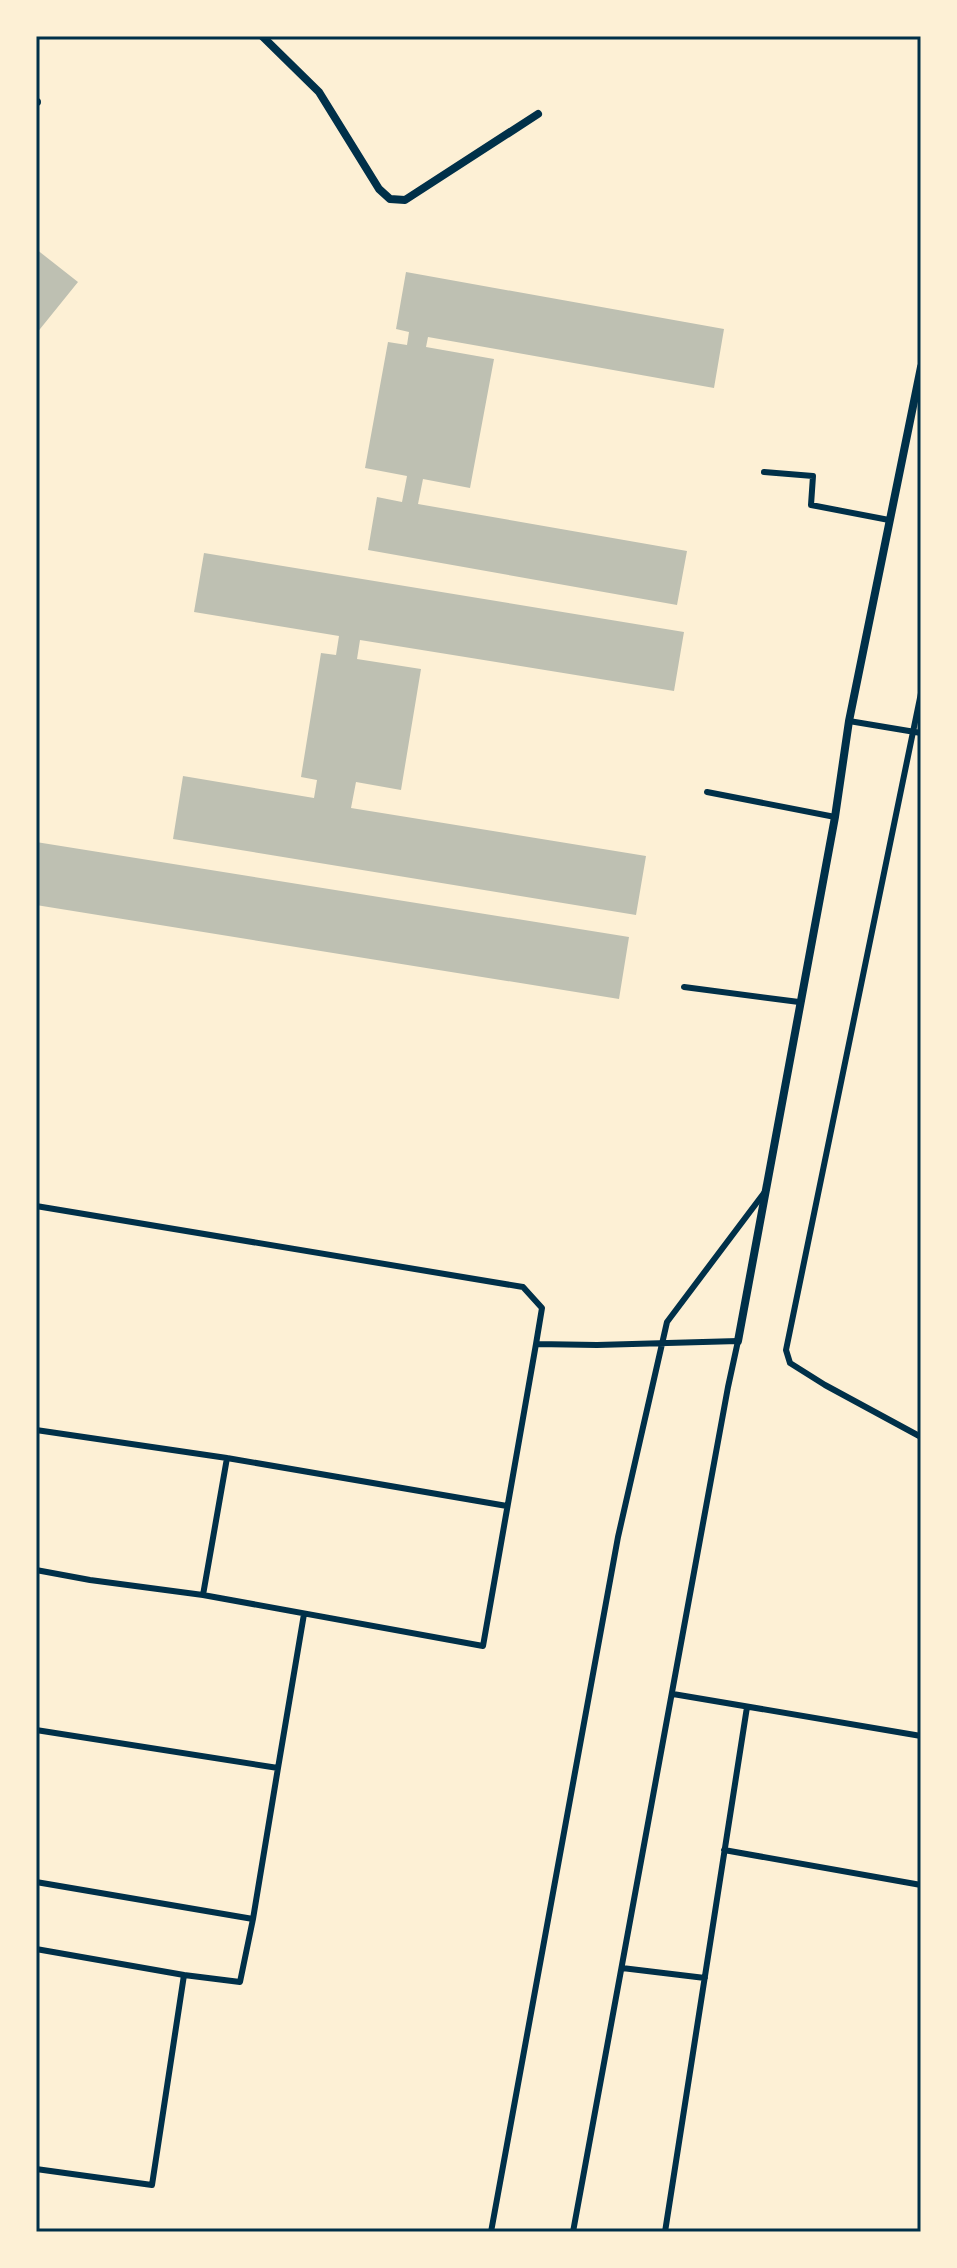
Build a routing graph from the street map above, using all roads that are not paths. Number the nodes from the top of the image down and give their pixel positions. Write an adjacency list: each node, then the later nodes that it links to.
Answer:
1 (262, 36): 2 (street)
2 (538, 114)
3 (921, 367): 5 (street)
4 (764, 472): 5 (lane)
5 (889, 520): 7 (street)
6 (921, 693): 8 (lane)
7 (849, 721): 8 (lane); 11 (street)
8 (912, 731): 9 (lane); 20 (lane)
9 (921, 733)
10 (707, 792): 11 (lane)
11 (835, 817): 13 (street)
12 (684, 987): 13 (lane)
13 (799, 1002): 14 (street)
14 (764, 1193): 16 (street); 17 (lane)
15 (36, 1206): 18 (lane)
16 (738, 1341): 17 (lane); 26 (lane)
17 (662, 1343): 18 (lane); 40 (lane)
18 (536, 1344): 22 (lane)
19 (36, 1430): 21 (lane)
20 (921, 1437)
21 (227, 1458): 22 (lane); 24 (lane)
22 (507, 1506): 25 (lane)
23 (36, 1570): 24 (lane)
24 (203, 1595): 25 (lane)
25 (304, 1614): 30 (lane)
26 (673, 1694): 27 (lane); 36 (lane)
27 (747, 1707): 29 (lane); 31 (lane)
28 (36, 1730): 30 (lane)
29 (921, 1736)
30 (278, 1768): 34 (lane)
31 (724, 1850): 33 (lane); 38 (lane)
32 (36, 1882): 34 (lane)
33 (921, 1885)
34 (253, 1919): 37 (lane)
35 (36, 1949): 37 (lane)
36 (622, 1968): 38 (lane); 41 (lane)
37 (184, 1975): 39 (lane)
38 (705, 1978): 42 (lane)
39 (36, 2169)
40 (491, 2232)
41 (573, 2232)
42 (665, 2232)

